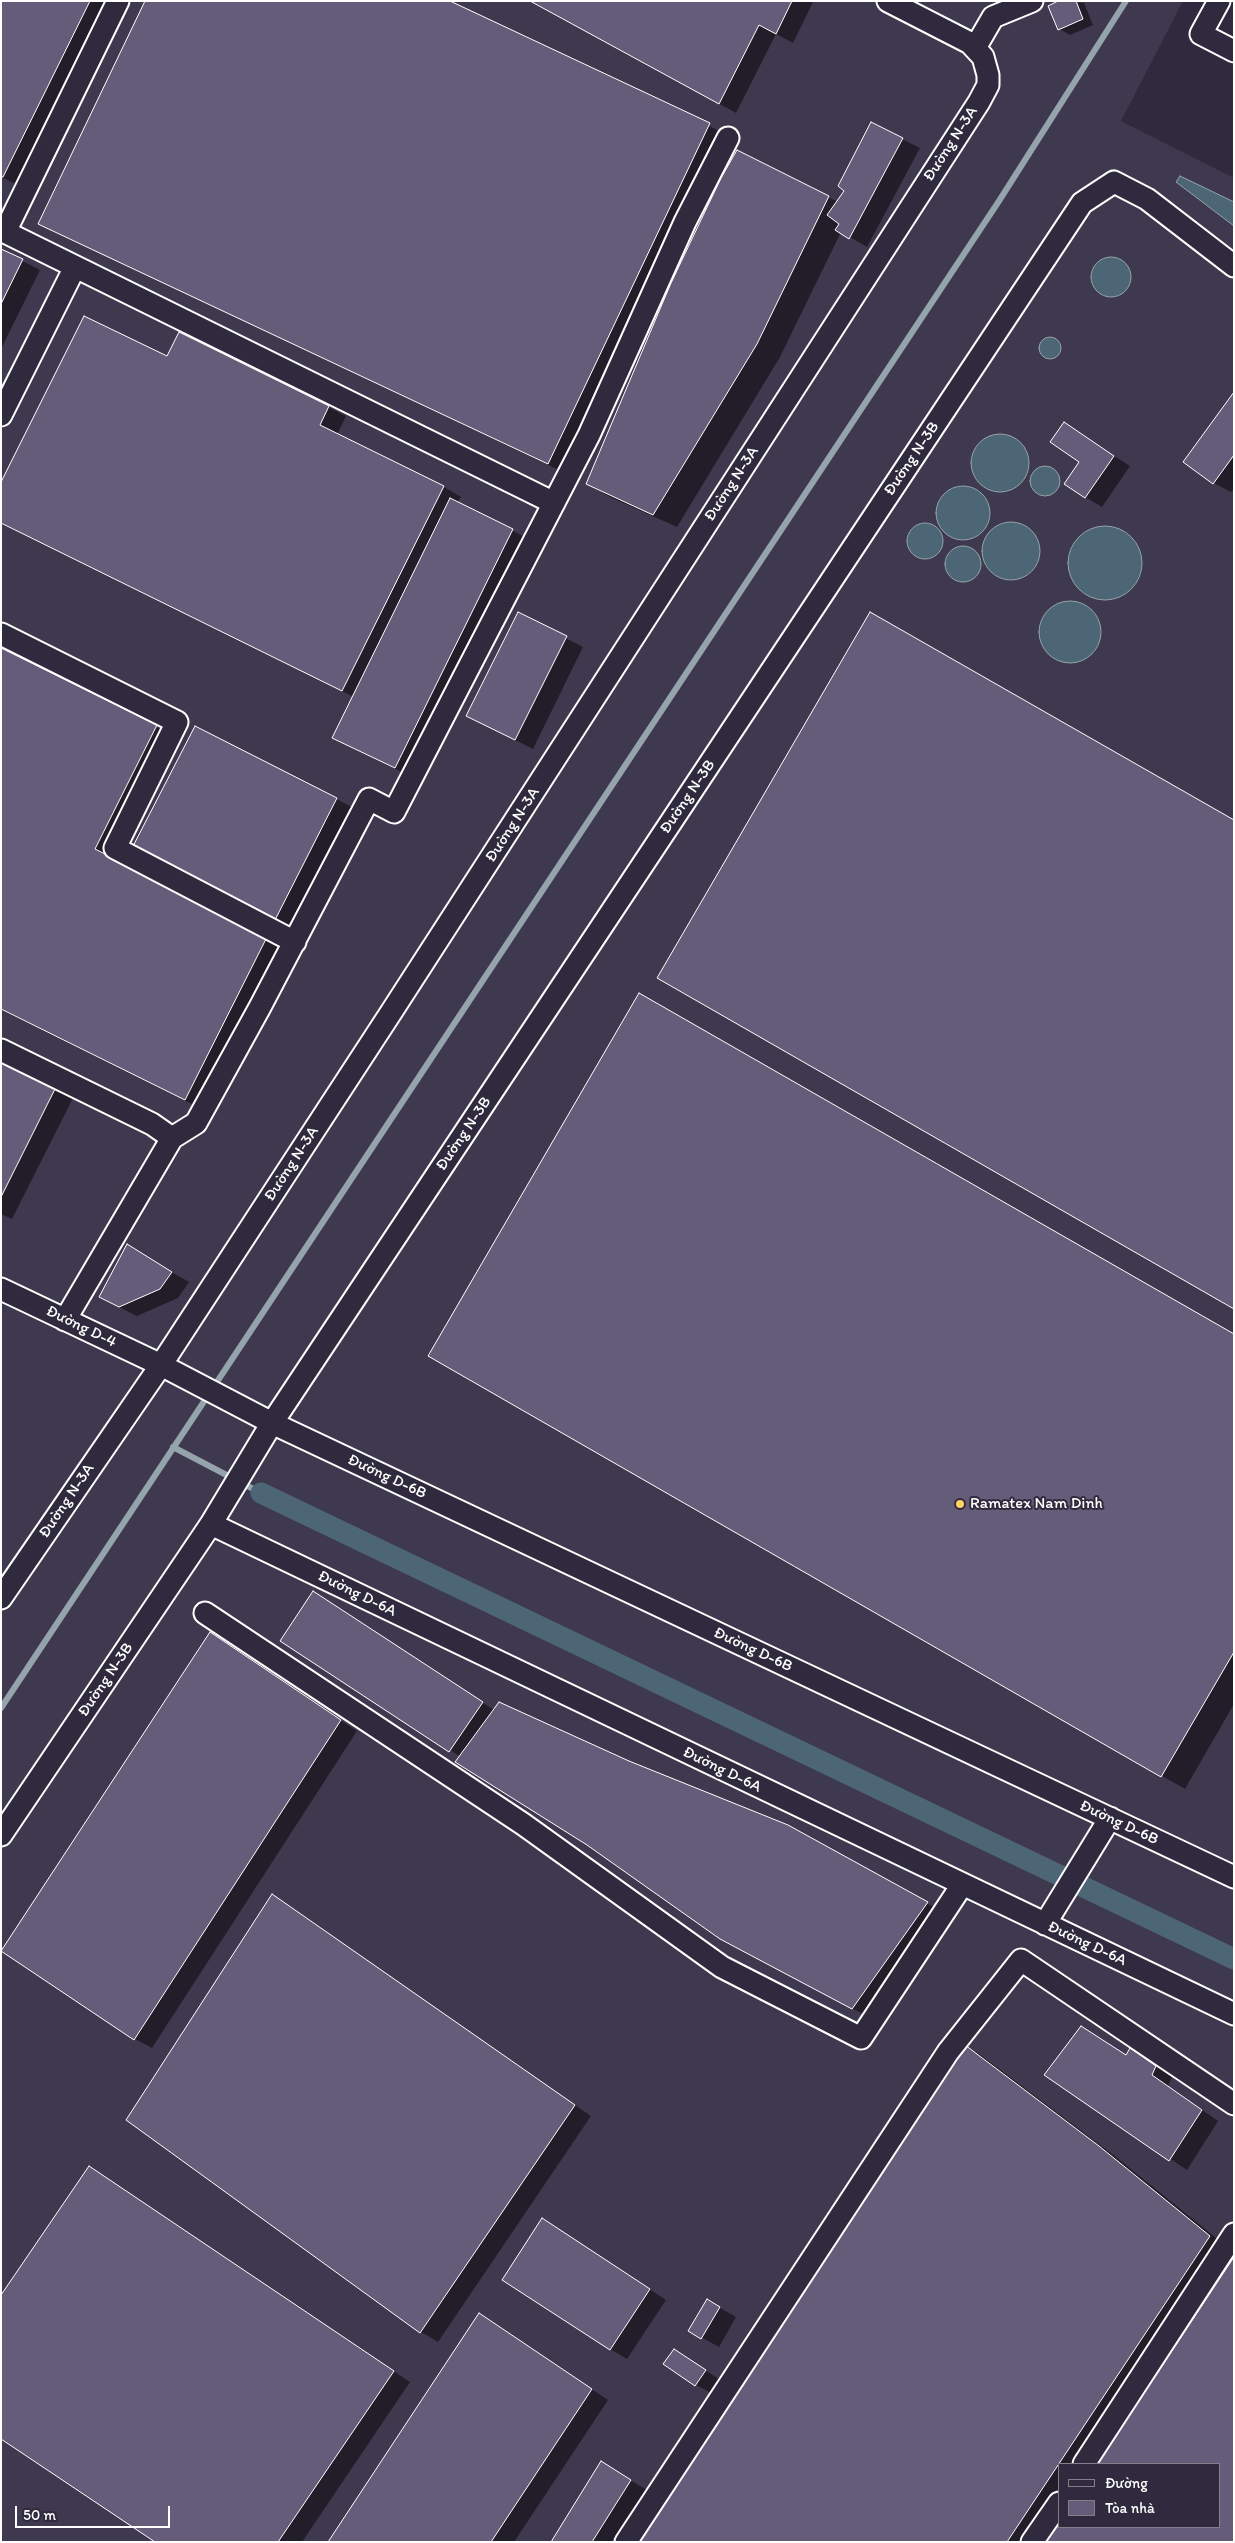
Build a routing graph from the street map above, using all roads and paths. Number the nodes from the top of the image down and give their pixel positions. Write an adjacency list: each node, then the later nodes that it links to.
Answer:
1 (118, 1): 8 (street)
2 (888, 1): 5 (street)
3 (1032, 1): 5 (street)
4 (1218, 1): 6 (street)
5 (973, 46): 19 (street, Đường N-3A)
6 (1234, 51)
7 (728, 138): 12 (street)
8 (3, 231): 10 (street)
9 (1234, 266): 21 (street, Đường N-3B)
10 (75, 267): 11 (street); 12 (street)
11 (1, 415)
12 (554, 503): 14 (street)
13 (1, 634): 14 (street)
14 (295, 942): 16 (street)
15 (1, 1050): 16 (street)
16 (172, 1138): 18 (street)
17 (1, 1289): 18 (street, Đường D-4)
18 (65, 1320): 19 (street, Đường D-4)
19 (161, 1365): 20 (street, Đường D-4); 23 (street, Đường N-3A)
20 (232, 1402): 21 (street, Đường D-6B)
21 (272, 1423): 22 (street, Đường N-3B); 25 (street, Đường D-6B)
22 (211, 1524): 26 (street, Đường N-3B); 28 (street, Đường D-6A)
23 (1, 1598)
24 (205, 1613): 28 (street)
25 (1110, 1818): 27 (street, Đường D-6B); 29 (street)
26 (1, 1835)
27 (1234, 1877)
28 (962, 1885): 29 (street, Đường D-6A)
29 (1045, 1924): 30 (street, Đường D-6A)
30 (1234, 2014)
31 (1234, 2104): 35 (street)
32 (1234, 2234): 33 (street)
33 (1085, 2463)
34 (1058, 2503): 36 (street)
35 (626, 2542)
36 (1032, 2542)

